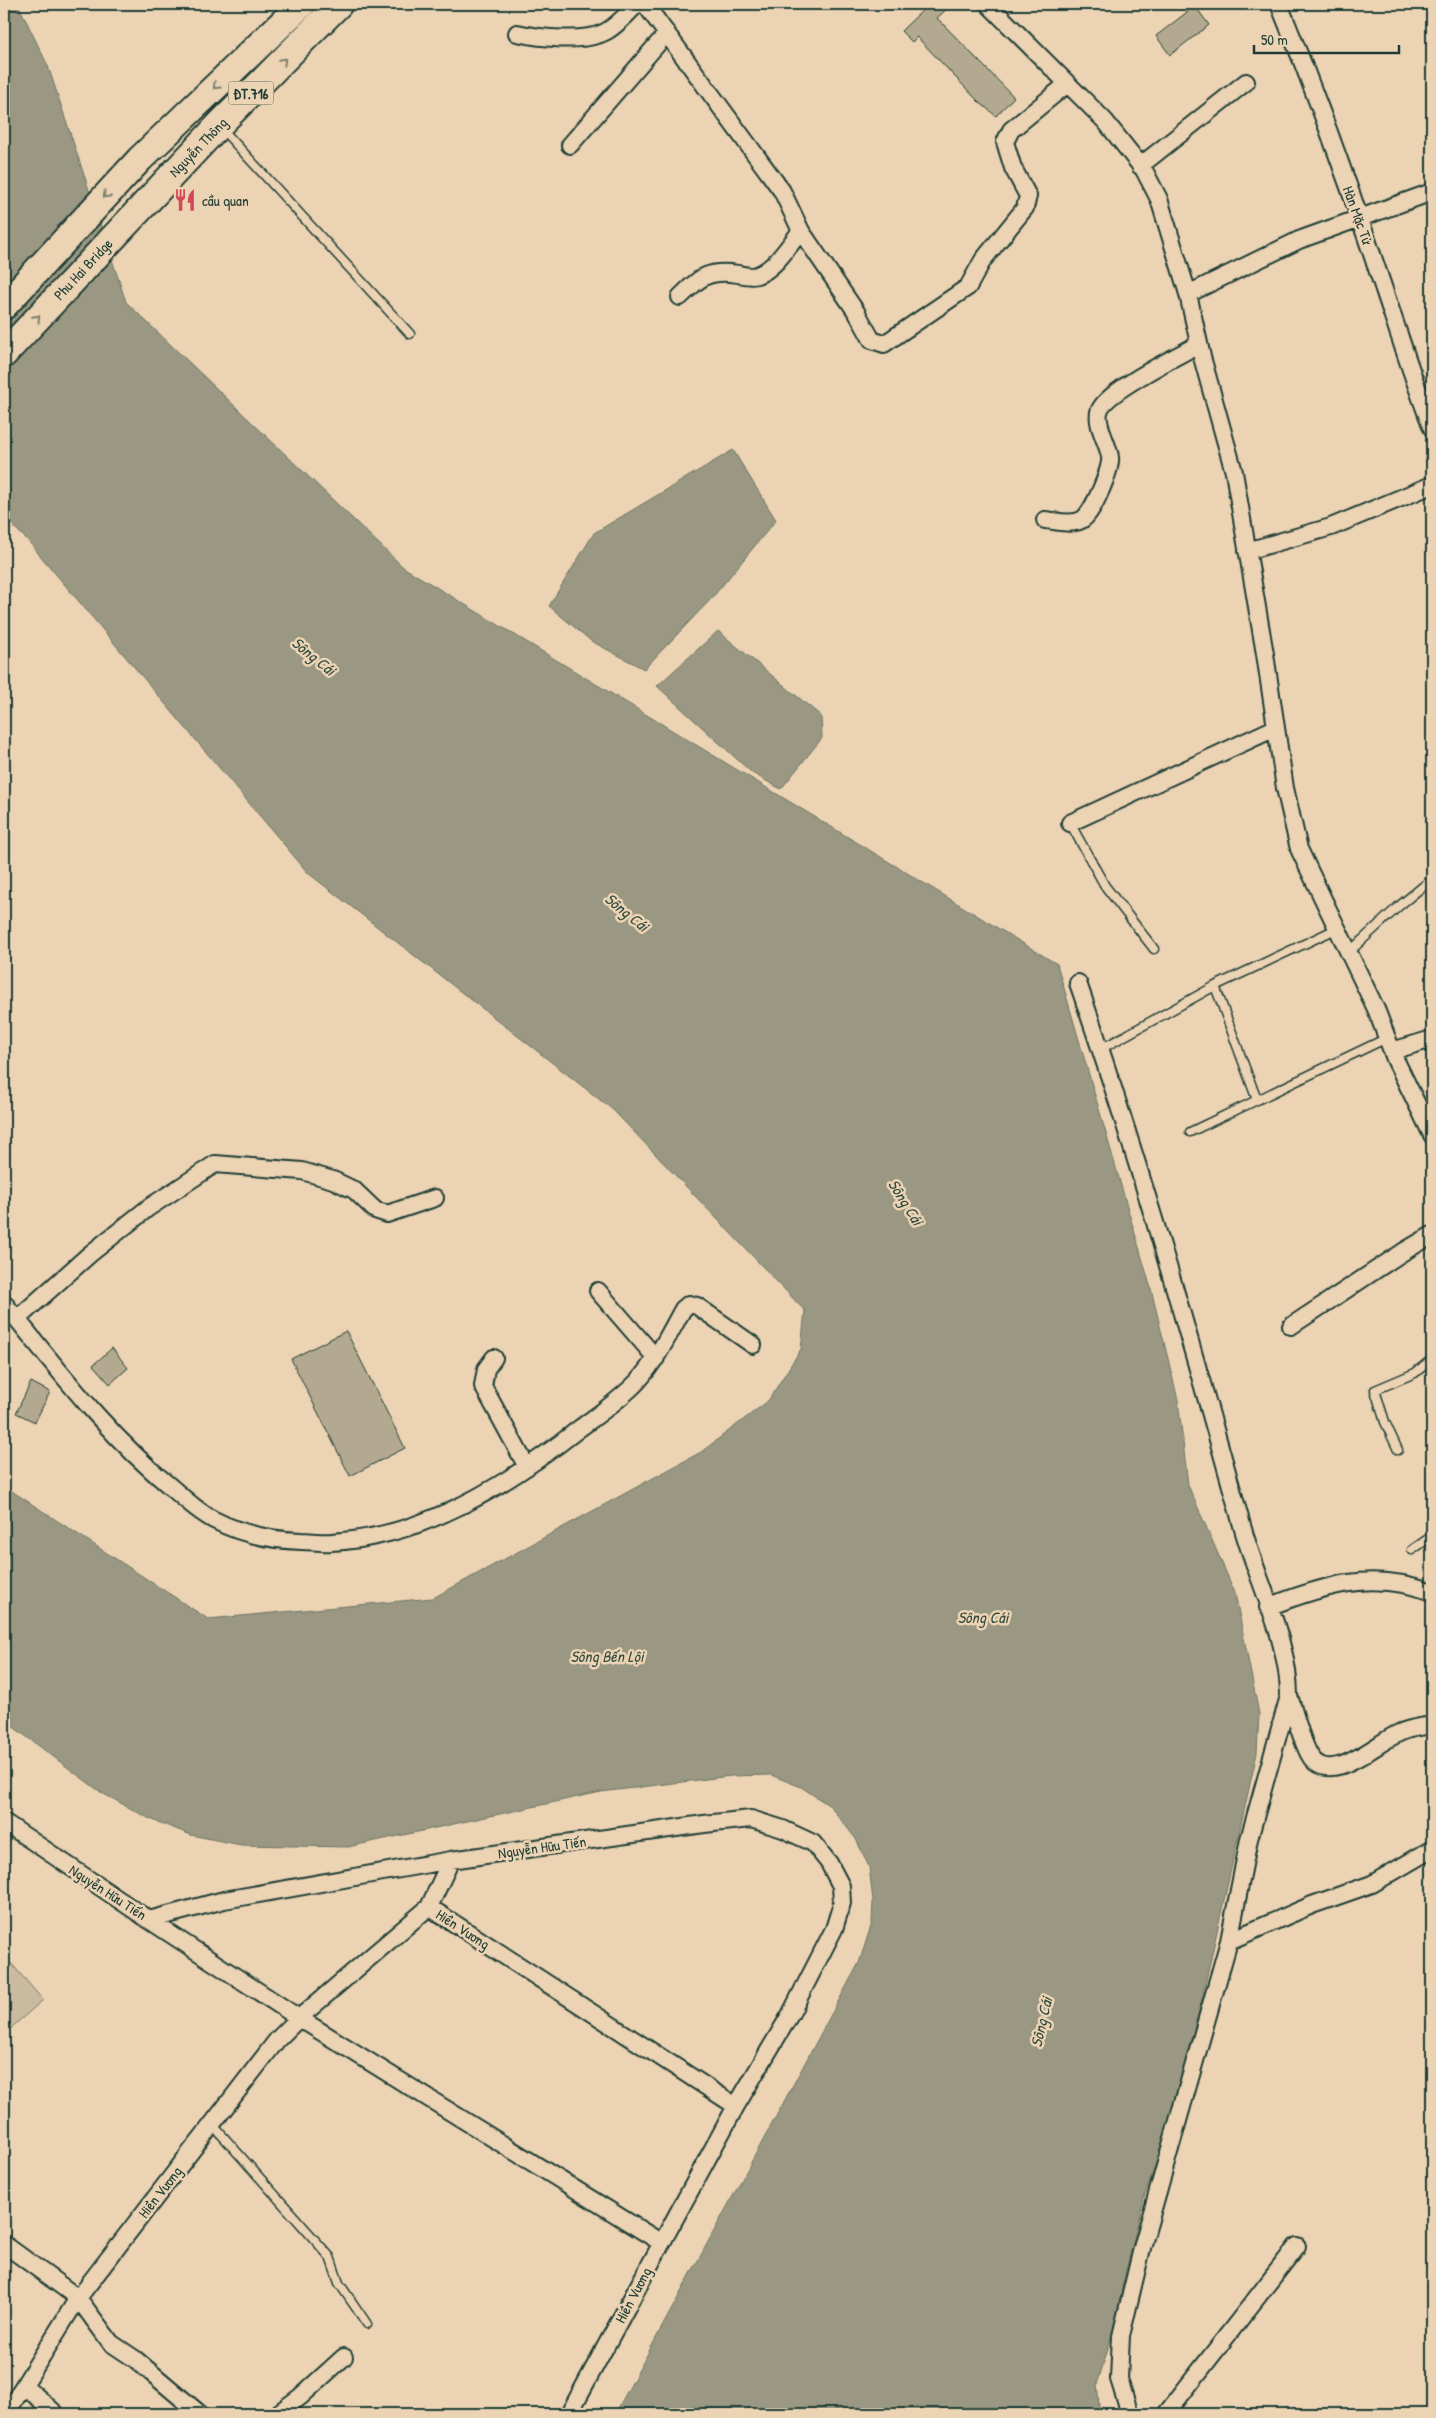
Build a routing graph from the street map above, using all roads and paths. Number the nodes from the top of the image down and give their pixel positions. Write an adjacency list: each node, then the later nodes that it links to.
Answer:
1 (302, 4): 20 (main road, Nguyễn Thông / ĐT.716, one-way to 20)
2 (339, 4): 11 (main road, Nguyễn Thông / ĐT.716, one-way to 2)
3 (637, 4): 7 (street)
4 (645, 4): 8 (street)
5 (988, 4): 10 (street)
6 (1279, 4): 16 (street, Hàn Mặc Tử)
7 (516, 33)
8 (667, 33): 12 (street); 17 (street)
9 (1246, 82): 13 (street)
10 (1067, 84): 13 (street); 17 (street)
11 (219, 125): 14 (main road, Nguyễn Thông / ĐT.716); 21 (lane)
12 (570, 145)
13 (1140, 166): 18 (street)
14 (163, 184): 23 (main road, Phu Hai Bridge / ĐT.716, one-way to 14)
15 (1432, 192): 16 (street)
16 (1358, 217): 18 (street); 24 (street, Hàn Mặc Tử)
17 (801, 231): 19 (street)
18 (1188, 294): 22 (street)
19 (680, 297)
20 (4, 306)
21 (410, 334)
22 (1199, 344): 26 (street); 27 (street)
23 (4, 354)
24 (1432, 428)
25 (1432, 484): 27 (street)
26 (1045, 520)
27 (1247, 550): 28 (street)
28 (1275, 728): 29 (street); 31 (street)
29 (1070, 823): 32 (lane)
30 (1432, 879): 33 (lane)
31 (1336, 929): 33 (street); 35 (lane)
32 (1154, 949)
33 (1348, 954): 37 (street)
34 (1078, 983): 38 (street)
35 (1214, 986): 38 (lane); 39 (lane)
36 (1432, 1039): 37 (street)
37 (1390, 1045): 39 (lane); 41 (street)
38 (1101, 1049): 57 (street)
39 (1257, 1100): 40 (lane)
40 (1190, 1132)
41 (1432, 1136)
42 (435, 1198): 46 (street)
43 (1432, 1235): 47 (street)
44 (598, 1291): 50 (street)
45 (4, 1303): 46 (street)
46 (17, 1319): 53 (street)
47 (1291, 1326)
48 (753, 1345): 50 (street)
49 (494, 1358): 53 (street)
50 (656, 1358): 53 (street)
51 (1432, 1359): 52 (lane)
52 (1398, 1450)
53 (526, 1467)
54 (1432, 1536): 55 (lane)
55 (1412, 1550)
56 (1432, 1592): 57 (street)
57 (1268, 1606): 58 (street)
58 (1289, 1696): 59 (street); 65 (street)
59 (1432, 1725)
60 (4, 1822): 64 (street, Nguyễn Hữu Tiến)
61 (1432, 1849): 65 (street)
62 (451, 1860): 63 (street); 64 (street, Nguyễn Hữu Tiến); 67 (street, Nguyễn Hữu Tiến)
63 (429, 1907): 66 (street, Hiền Vương); 67 (street, Hiền Vương)
64 (149, 1920): 66 (street)
65 (1229, 1941): 81 (street)
66 (299, 2018): 68 (street, Hiền Vương); 69 (street)
67 (736, 2106): 69 (street, Hiền Vương)
68 (212, 2124): 72 (street, Hiền Vương); 73 (lane)
69 (662, 2243): 80 (street, Hiền Vương)
70 (4, 2244): 72 (street)
71 (1297, 2246): 82 (street)
72 (78, 2298): 75 (street, Hiền Vương); 78 (street)
73 (367, 2324)
74 (344, 2357): 79 (street)
75 (25, 2386): 76 (street, Hiền Vương); 77 (street)
76 (6, 2414)
77 (56, 2414)
78 (200, 2414)
79 (277, 2414)
80 (569, 2414)
81 (1130, 2414)
82 (1166, 2414)

